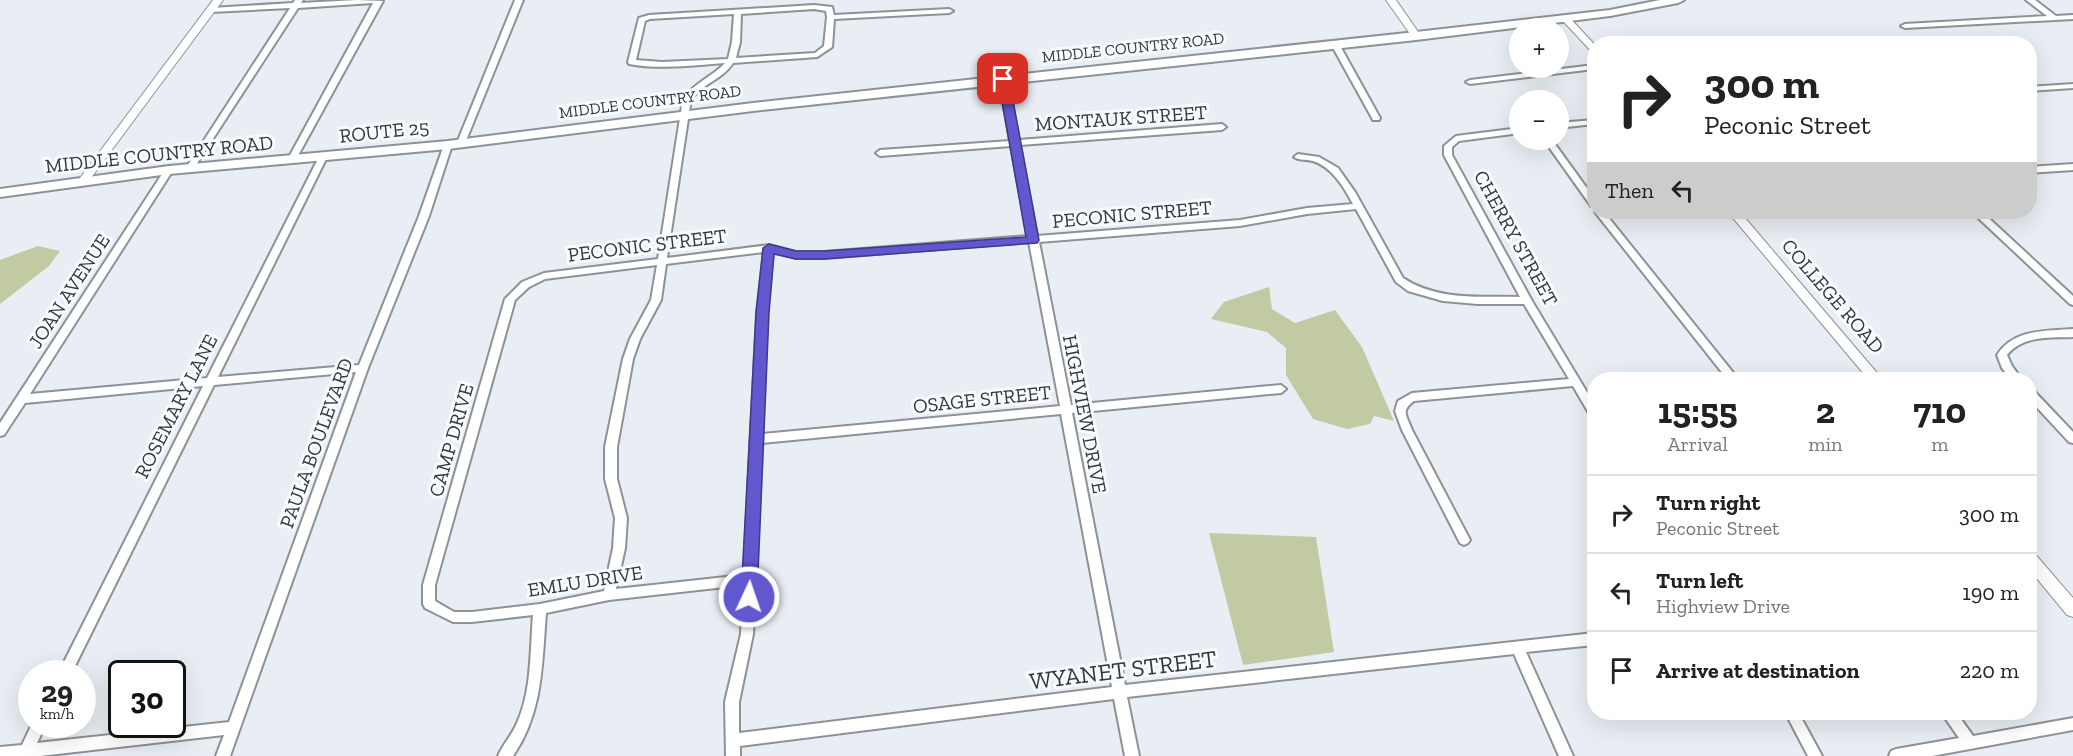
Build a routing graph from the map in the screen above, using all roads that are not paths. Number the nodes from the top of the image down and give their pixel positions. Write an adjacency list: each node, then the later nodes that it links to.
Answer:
1 (218, 0): 8 (street)
2 (379, 0): 7 (street); 39 (street)
3 (519, 0): 34 (street, PAULA BOULEVARD)
4 (1391, 0): 18 (street)
5 (1678, 0): 13 (main road, MIDDLE COUNTRY ROAD)
6 (2030, 0): 14 (street)
7 (298, 3): 8 (street); 41 (street)
8 (211, 10): 44 (street)
9 (949, 11): 11 (street)
10 (738, 12): 11 (street); 21 (street); 21 (street)
11 (831, 17): 21 (street)
12 (2073, 17): 14 (street)
13 (1565, 18)
14 (2054, 18): 17 (street)
15 (1569, 22): 19 (street)
16 (1509, 25): 18 (main road, MIDDLE COUNTRY ROAD)
17 (1905, 26)
18 (1416, 36): 20 (main road, MIDDLE COUNTRY ROAD)
19 (1587, 42)
20 (1335, 44): 23 (main road, MIDDLE COUNTRY ROAD); 28 (street)
21 (732, 59): 27 (street)
22 (1587, 69): 24 (street)
23 (1003, 79): 27 (main road, MIDDLE COUNTRY ROAD); 33 (street, HIGHVIEW DRIVE)
24 (1470, 82)
25 (2073, 86): 26 (street)
26 (2037, 89)
27 (684, 116): 34 (main road, MIDDLE COUNTRY ROAD); 53 (street)
28 (1376, 118)
29 (1587, 123): 30 (street)
30 (1569, 125)
31 (1222, 127): 33 (street, MONTAUK STREET)
32 (1509, 131): 55 (street, CHERRY STREET)
33 (1015, 143): 36 (street, MONTAUK STREET); 51 (street, HIGHVIEW DRIVE)
34 (455, 144): 37 (main road, ROUTE 25); 58 (street, PAULA BOULEVARD)
35 (1555, 150): 46 (street)
36 (880, 153)
37 (323, 157): 39 (main road, MIDDLE COUNTRY ROAD); 63 (street, ROSEMARY LANE)
38 (1298, 157): 47 (street)
39 (292, 159): 41 (main road, MIDDLE COUNTRY ROAD)
40 (2073, 167): 43 (street)
41 (190, 168): 42 (main road, MIDDLE COUNTRY ROAD)
42 (170, 170): 44 (main road, MIDDLE COUNTRY ROAD); 65 (street, JOAN AVENUE)
43 (2037, 170)
44 (84, 180): 45 (main road, MIDDLE COUNTRY ROAD)
45 (0, 193)
46 (1587, 194)
47 (1358, 206): 51 (street, PECONIC STREET); 55 (street)
48 (1606, 219): 59 (street)
49 (1740, 219): 60 (street, COLLEGE ROAD)
50 (1984, 219): 56 (street)
51 (1032, 240): 52 (street, PECONIC STREET); 68 (street, HIGHVIEW DRIVE)
52 (769, 248): 53 (street, PECONIC STREET); 71 (street)
53 (663, 262): 54 (street, PECONIC STREET); 75 (street)
54 (517, 289): 76 (street, CAMP DRIVE)
55 (1527, 301): 62 (street, CHERRY STREET)
56 (2073, 302)
57 (2073, 333): 61 (street)
58 (363, 368): 63 (street); 86 (street, PAULA BOULEVARD)
59 (1728, 372)
60 (1870, 372)
61 (2010, 372)
62 (1576, 382): 66 (street, CHERRY STREET); 72 (street)
63 (209, 383): 65 (street); 81 (street, ROSEMARY LANE)
64 (1281, 389): 68 (street, OSAGE STREET)
65 (21, 399): 69 (street, JOAN AVENUE)
66 (1587, 400)
67 (2037, 401): 70 (street)
68 (1065, 409): 71 (street, OSAGE STREET); 82 (street, HIGHVIEW DRIVE)
69 (0, 432)
70 (2073, 439)
71 (758, 440): 74 (street)
72 (1464, 540)
73 (2037, 567): 78 (street)
74 (750, 579): 75 (street, EMLU DRIVE); 88 (street)
75 (609, 595): 77 (street, EMLU DRIVE)
76 (429, 604): 77 (street, EMLU DRIVE)
77 (540, 609): 93 (street)
78 (2073, 610)
79 (1587, 640): 80 (street, WYANET STREET)
80 (1518, 649): 82 (street, WYANET STREET); 96 (street)
81 (71, 660)
82 (1121, 692): 88 (street, WYANET STREET); 95 (street, HIGHVIEW DRIVE)
83 (1795, 720): 97 (street)
84 (1953, 720): 89 (street)
85 (2073, 724): 89 (street)
86 (231, 728): 90 (street); 92 (street, PAULA BOULEVARD)
87 (32, 738): 90 (street)
88 (734, 740): 94 (street)
89 (1970, 742): 98 (street)
90 (25, 753): 91 (street)
91 (0, 754)
92 (223, 756)
93 (505, 756)
94 (733, 756)
95 (1132, 756)
96 (1566, 756)
97 (1815, 756)
98 (1896, 756)

